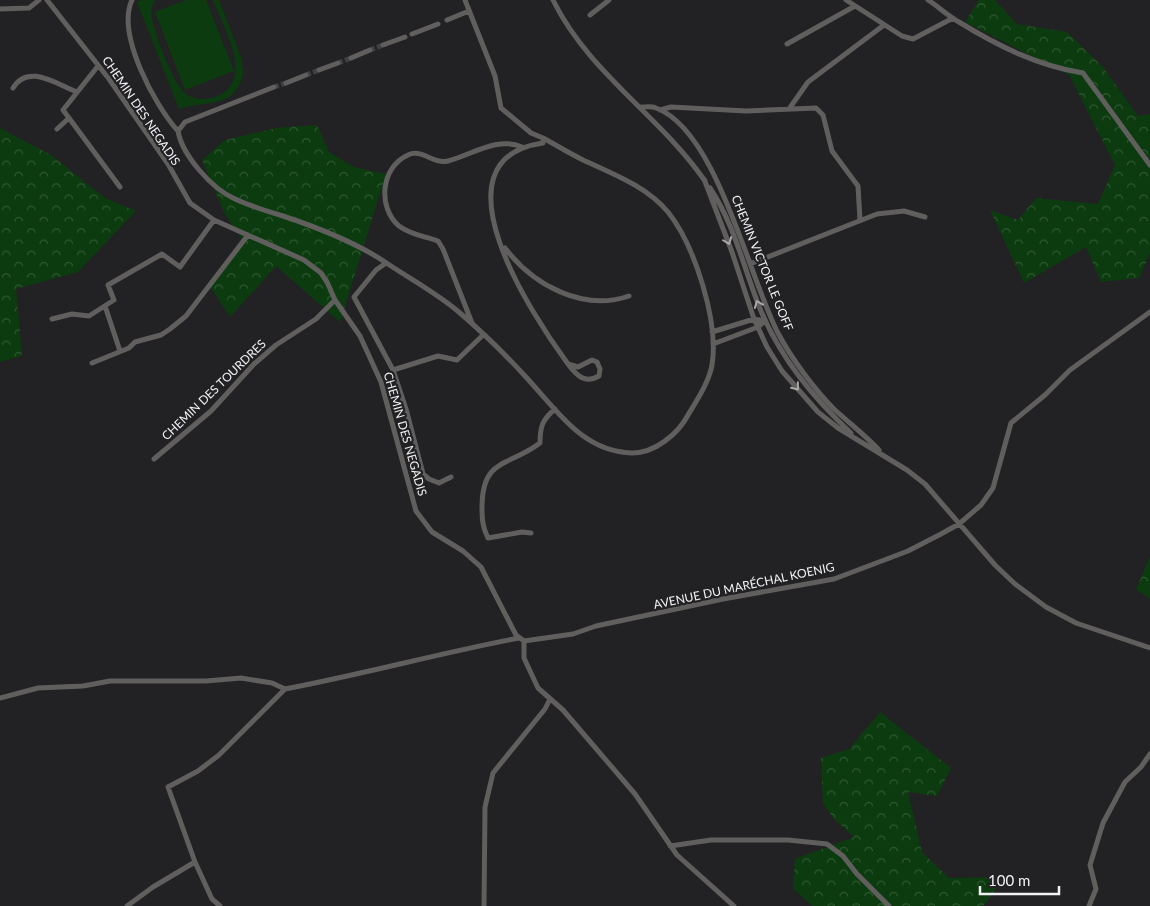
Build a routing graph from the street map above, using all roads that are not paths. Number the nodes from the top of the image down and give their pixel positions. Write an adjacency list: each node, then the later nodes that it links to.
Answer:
1 (39, 0): 10 (street)
2 (48, 0): 24 (street, CHEMIN DES NEGADIS)
3 (132, 0): 36 (street)
4 (465, 0): 11 (street)
5 (553, 0): 31 (street)
6 (609, 0): 12 (street)
7 (846, 0): 9 (street)
8 (928, 0): 13 (street)
9 (855, 6): 16 (street); 19 (street)
10 (0, 9)
11 (469, 12): 14 (street); 37 (street)
12 (590, 15)
13 (953, 18): 16 (street); 39 (street)
14 (447, 20)
15 (438, 24): 17 (street)
16 (884, 25): 32 (street)
17 (412, 34)
18 (405, 36): 20 (street)
19 (787, 44)
20 (383, 45)
21 (370, 50): 22 (street)
22 (351, 58)
23 (338, 62): 25 (street)
24 (98, 66): 30 (street); 43 (street, CHEMIN DES NEGADIS)
25 (318, 70)
26 (306, 75): 27 (street)
27 (286, 83)
28 (274, 87): 36 (street)
29 (13, 88): 30 (street)
30 (77, 92): 34 (street)
31 (641, 107): 33 (street, CHEMIN VICTOR LE GOFF); 40 (street)
32 (789, 109): 33 (street); 44 (street)
33 (660, 110): 48 (street, CHEMIN VICTOR LE GOFF)
34 (68, 118): 35 (street); 41 (street)
35 (58, 129)
36 (178, 131): 47 (street)
37 (543, 138): 38 (street); 58 (street)
38 (522, 147): 46 (street); 56 (street)
39 (1150, 165)
40 (704, 179): 54 (street, one-way to 54); 55 (street, one-way to 40)
41 (120, 187)
42 (925, 217): 44 (street)
43 (214, 220): 45 (street, CHEMIN DES NEGADIS); 51 (street)
44 (860, 220): 48 (street)
45 (248, 235): 50 (street, CHEMIN DES NEGADIS); 61 (street)
46 (500, 241): 49 (street); 63 (street)
47 (386, 262): 56 (street); 64 (street)
48 (750, 264): 67 (street, CHEMIN VICTOR LE GOFF)
49 (629, 296)
50 (335, 300): 68 (street, CHEMIN DES TOURDRES); 72 (street, CHEMIN DES NEGADIS)
51 (105, 306): 53 (street); 61 (street)
52 (1150, 312): 70 (street, AVENUE DU MARÉCHAL KOENIG)
53 (52, 319)
54 (754, 319): 55 (street); 57 (street); 58 (street)
55 (765, 321): 57 (street); 66 (street)
56 (472, 324): 59 (street)
57 (758, 327): 60 (street); 66 (street, one-way to 66)
58 (712, 332): 60 (street)
59 (484, 336): 64 (street); 65 (street)
60 (713, 344): 65 (street)
61 (120, 351): 62 (street)
62 (92, 363)
63 (568, 364): 63 (street)
64 (393, 370): 69 (street)
65 (555, 409): 71 (street)
66 (859, 440): 67 (street)
67 (886, 457): 70 (street)
68 (154, 459)
69 (451, 477)
70 (959, 524): 72 (street, AVENUE DU MARÉCHAL KOENIG); 73 (street)
71 (531, 533)
72 (521, 639): 74 (street, AVENUE DU MARÉCHAL KOENIG); 76 (street)
73 (1150, 648)
74 (285, 689): 75 (street); 79 (street)
75 (0, 698)
76 (550, 698): 78 (street); 82 (street)
77 (1150, 754): 85 (street)
78 (670, 846): 83 (street); 84 (street)
79 (195, 862): 80 (street); 81 (street)
80 (128, 906)
81 (220, 906)
82 (484, 906)
83 (734, 906)
84 (889, 906)
85 (1089, 906)

